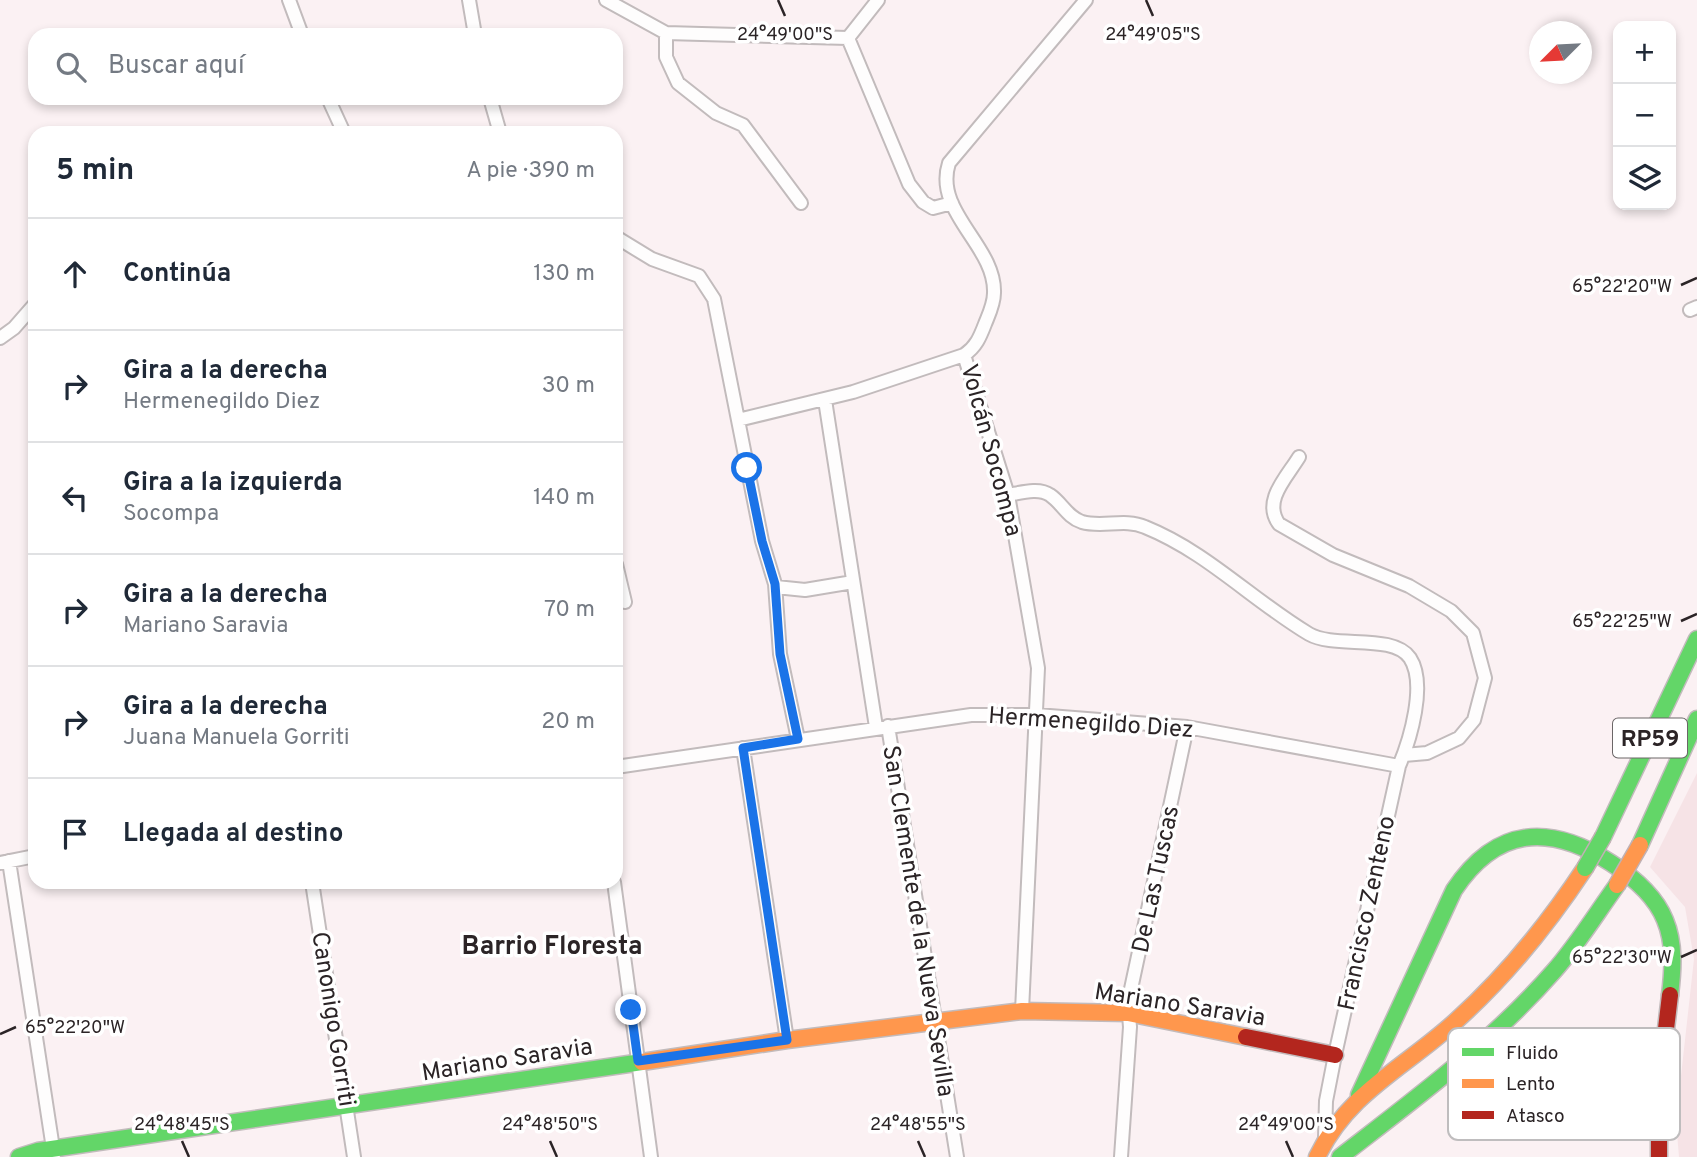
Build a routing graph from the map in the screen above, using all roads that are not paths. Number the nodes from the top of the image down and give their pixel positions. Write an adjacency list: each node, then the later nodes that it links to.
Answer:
1 (289, 0): 6 (street)
2 (469, 0): 7 (street)
3 (606, 0): 8 (street)
4 (878, 0): 9 (street)
5 (1086, 0): 14 (street, Volcán Socompa)
6 (299, 28)
7 (474, 28)
8 (666, 33): 9 (street); 15 (street)
9 (848, 38): 14 (street)
10 (331, 105): 12 (street)
11 (492, 105): 13 (street)
12 (341, 126)
13 (498, 126)
14 (951, 202): 19 (street, Volcán Socompa)
15 (801, 203)
16 (623, 241): 21 (street)
17 (28, 312): 18 (street)
18 (0, 338)
19 (964, 355): 20 (street); 23 (street, Volcán Socompa)
20 (825, 400): 21 (street); 24 (street, San Clemente de la Nueva Sevilla)
21 (738, 420): 25 (street)
22 (1299, 457): 35 (street)
23 (1008, 495): 29 (street, Volcán Socompa); 35 (street, Francisco Zenteno)
24 (853, 582): 25 (street); 31 (street, San Clemente de la Nueva Sevilla)
25 (776, 587): 33 (street)
26 (623, 593): 27 (street)
27 (625, 601)
28 (1697, 639): 50 (main road, RP59, bridge)
29 (1037, 715): 31 (street, Hermenegildo Diez); 32 (street, Hermenegildo Diez); 41 (street, Volcán Socompa)
30 (1697, 719): 44 (main road, RP59, bridge)
31 (882, 727): 33 (street, Hermenegildo Diez); 43 (street, San Clemente de la Nueva Sevilla)
32 (1187, 727): 35 (street, Hermenegildo Diez); 42 (street, De Las Tuscas)
33 (798, 739): 34 (street, Hermenegildo Diez)
34 (743, 748): 36 (street, Hermenegildo Diez); 46 (street)
35 (1401, 760): 47 (street, Francisco Zenteno)
36 (623, 766)
37 (28, 857): 38 (street)
38 (5, 862): 53 (street)
39 (314, 889): 51 (street, Canonigo Gorriti)
40 (615, 889): 48 (street)
41 (1022, 1011): 42 (main road, Mariano Saravia); 43 (main road, Mariano Saravia)
42 (1128, 1013): 47 (main road, Mariano Saravia); 58 (street, De Las Tuscas)
43 (935, 1019): 46 (main road, Mariano Saravia); 57 (street, San Clemente de la Nueva Sevilla)
44 (1499, 1028)
45 (1665, 1028): 50 (main road)
46 (787, 1040): 48 (main road, Mariano Saravia)
47 (1335, 1055): 52 (street, Francisco Zenteno)
48 (638, 1061): 51 (main road, Mariano Saravia); 56 (street)
49 (1448, 1073): 60 (main road, RP59, bridge)
50 (1359, 1095): 52 (main road)
51 (347, 1108): 53 (main road, Mariano Saravia); 55 (street, Canonigo Gorriti)
52 (1325, 1138): 59 (main road)
53 (53, 1153): 54 (main road, Mariano Saravia)
54 (19, 1157)
55 (354, 1157)
56 (652, 1157)
57 (957, 1157)
58 (1121, 1157)
59 (1317, 1157)
60 (1340, 1157)

